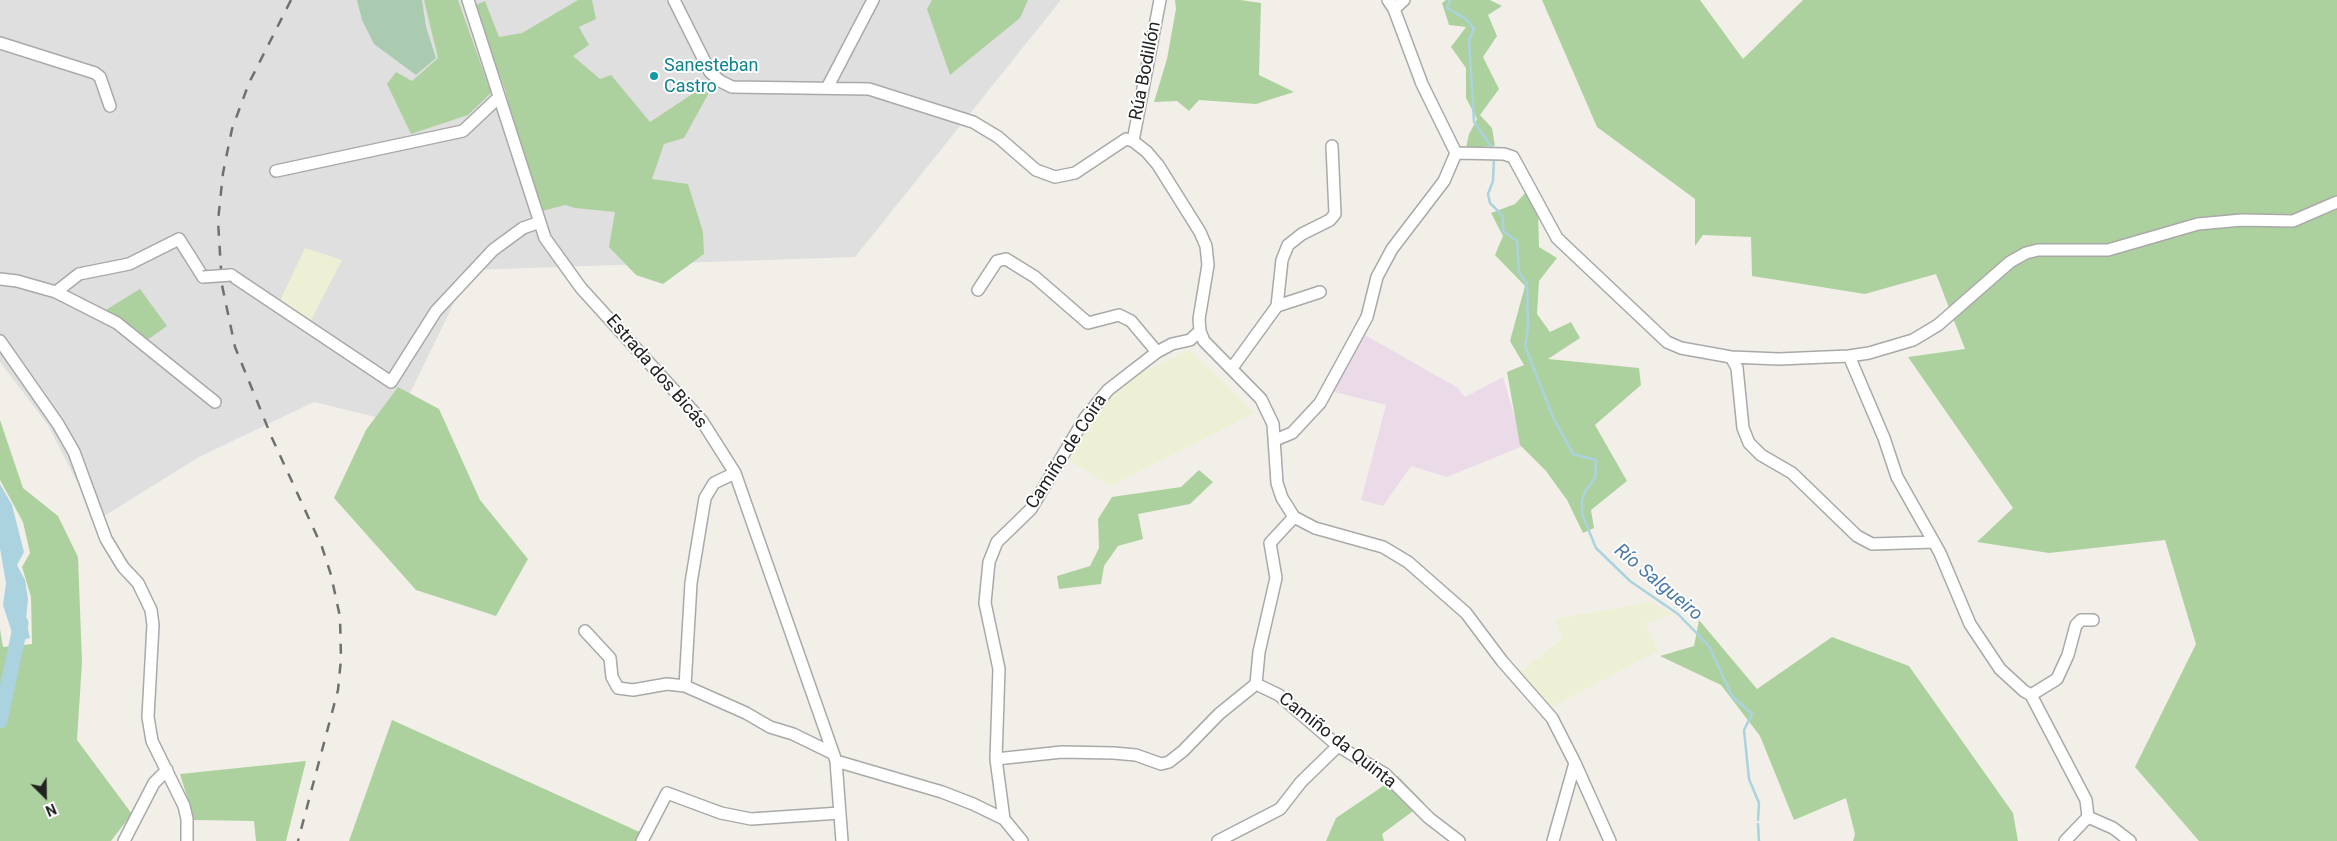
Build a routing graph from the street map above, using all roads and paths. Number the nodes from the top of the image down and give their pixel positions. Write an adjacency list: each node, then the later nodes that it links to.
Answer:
1 (468, 0): 9 (street, Estrada dos Bicás)
2 (674, 0): 8 (street)
3 (873, 0): 8 (street)
4 (1160, 0): 11 (street, Rúa Bodillón)
5 (1404, 0): 6 (street)
6 (1391, 5): 13 (street)
7 (0, 43): 10 (street)
8 (827, 88): 11 (street)
9 (499, 97): 14 (street); 16 (street, Estrada dos Bicás)
10 (110, 106)
11 (1133, 141): 22 (street)
12 (1332, 146): 21 (street)
13 (1456, 153): 26 (street); 29 (street)
14 (276, 171)
15 (2337, 202): 25 (street)
16 (540, 222): 19 (street, bridge); 30 (street, Estrada dos Bicás)
17 (0, 279): 19 (street)
18 (978, 290): 24 (street)
19 (56, 292): 28 (street)
20 (1320, 292): 21 (street)
21 (1277, 306): 27 (street)
22 (1200, 331): 24 (street, Camiño de Coira); 27 (street)
23 (0, 341): 42 (street)
24 (1157, 352): 40 (street, Camiño de Coira)
25 (1849, 356): 26 (street); 32 (street)
26 (1731, 357): 32 (street)
27 (1232, 368): 29 (street)
28 (215, 402)
29 (1275, 440): 31 (street)
30 (735, 473): 36 (street); 39 (street, Estrada dos Bicás)
31 (1294, 517): 35 (street); 41 (street)
32 (1934, 542): 37 (street)
33 (2093, 620): 37 (street)
34 (585, 631): 36 (street)
35 (1256, 684): 38 (street, Camiño da Quinta); 40 (street)
36 (685, 686): 39 (street)
37 (2031, 695): 44 (street)
38 (1338, 746): 51 (street); 52 (street, Camiño da Quinta)
39 (834, 757): 43 (street, Estrada dos Bicás); 45 (street)
40 (996, 759): 45 (street, Camiño de Coira)
41 (1575, 763): 53 (street); 54 (street)
42 (167, 770): 46 (street); 47 (street)
43 (840, 813): 48 (street); 49 (street, Estrada dos Bicás)
44 (2088, 817): 55 (street); 56 (street)
45 (1004, 819): 50 (street)
46 (124, 841)
47 (187, 841)
48 (642, 841)
49 (842, 841)
50 (1022, 841)
51 (1218, 841)
52 (1459, 841)
53 (1553, 841)
54 (1610, 841)
55 (2065, 841)
56 (2130, 841)

